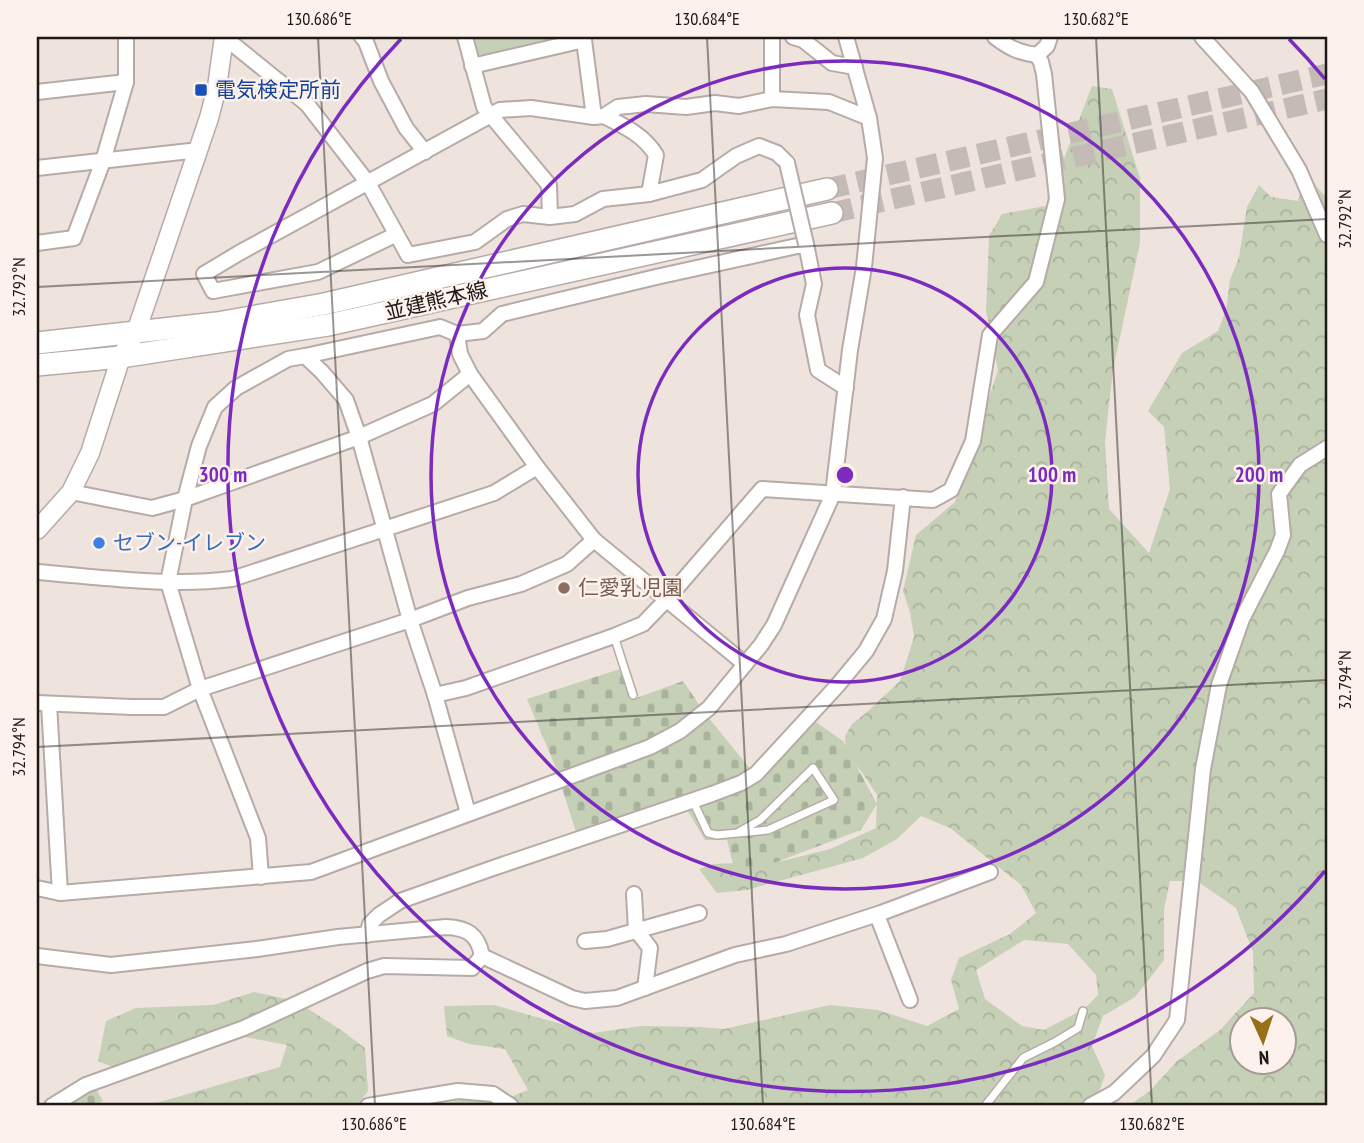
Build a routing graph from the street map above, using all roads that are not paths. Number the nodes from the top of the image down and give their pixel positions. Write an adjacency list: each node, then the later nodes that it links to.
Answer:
1 (126, 37): 15 (street)
2 (224, 37): 21 (street); 25 (street)
3 (362, 37): 22 (street)
4 (465, 37): 13 (street)
5 (772, 37): 17 (street)
6 (793, 37): 14 (street)
7 (846, 37): 14 (street)
8 (995, 37): 12 (street)
9 (1050, 37): 12 (street)
10 (1202, 37): 31 (street)
11 (584, 39): 13 (street); 19 (street)
12 (1037, 55): 47 (street)
13 (472, 66): 18 (street)
14 (855, 67): 20 (street)
15 (126, 82): 16 (street); 23 (street)
16 (37, 92)
17 (772, 99): 19 (street); 20 (street)
18 (489, 115): 19 (street); 22 (street); 29 (street)
19 (599, 116): 27 (street)
20 (869, 118): 41 (street)
21 (199, 150): 23 (street); 34 (street)
22 (425, 152): 25 (street)
23 (103, 161): 24 (street); 32 (street)
24 (37, 168)
25 (368, 183): 30 (street); 30 (street)
26 (827, 189): 34 (main road, 並建熊本線)
27 (649, 194): 29 (street); 33 (street, bridge)
28 (832, 213): 38 (main road, 並建熊本線)
29 (550, 217): 30 (street)
30 (395, 235)
31 (1327, 235)
32 (37, 243)
33 (806, 244): 35 (street); 41 (street)
34 (136, 332): 36 (main road, 並建熊本線); 38 (street)
35 (457, 334): 37 (street); 40 (street)
36 (37, 343)
37 (305, 356): 42 (street); 48 (street)
38 (121, 357): 39 (main road, 並建熊本線); 45 (street)
39 (37, 365)
40 (470, 374): 42 (street); 44 (street)
41 (846, 388): 46 (street)
42 (359, 437): 48 (street); 49 (street)
43 (1327, 448): 84 (street)
44 (537, 467): 49 (street); 51 (street)
45 (71, 492): 48 (street); 50 (street)
46 (833, 494): 47 (street); 54 (street); 57 (street)
47 (903, 497): 62 (street)
48 (185, 499): 53 (street)
49 (384, 529): 53 (street); 55 (street)
50 (37, 530)
51 (594, 540): 54 (street); 55 (street)
52 (37, 572): 53 (street)
53 (168, 582): 58 (street)
54 (667, 599): 56 (street); 57 (street)
55 (410, 620): 58 (street); 59 (street)
56 (614, 636): 59 (street); 60 (lane)
57 (745, 664): 63 (street)
58 (201, 689): 61 (street); 66 (street)
59 (435, 695): 63 (street)
60 (633, 695)
61 (43, 703): 68 (street)
62 (693, 801): 64 (lane); 73 (street)
63 (468, 813): 66 (street)
64 (737, 833): 64 (lane)
65 (990, 872): 71 (street)
66 (261, 877): 68 (street)
67 (37, 888): 68 (street)
68 (60, 893)
69 (634, 894): 72 (street)
70 (699, 913): 72 (street)
71 (877, 915): 77 (street); 78 (street)
72 (636, 930): 74 (street); 77 (street)
73 (368, 935): 75 (street); 76 (street)
74 (585, 941)
75 (37, 956)
76 (482, 956): 77 (street); 80 (street)
77 (645, 988)
78 (910, 1000)
79 (1083, 1011): 83 (lane)
80 (52, 1106)
81 (368, 1106): 82 (street)
82 (511, 1106)
83 (985, 1106)
84 (1090, 1106)

